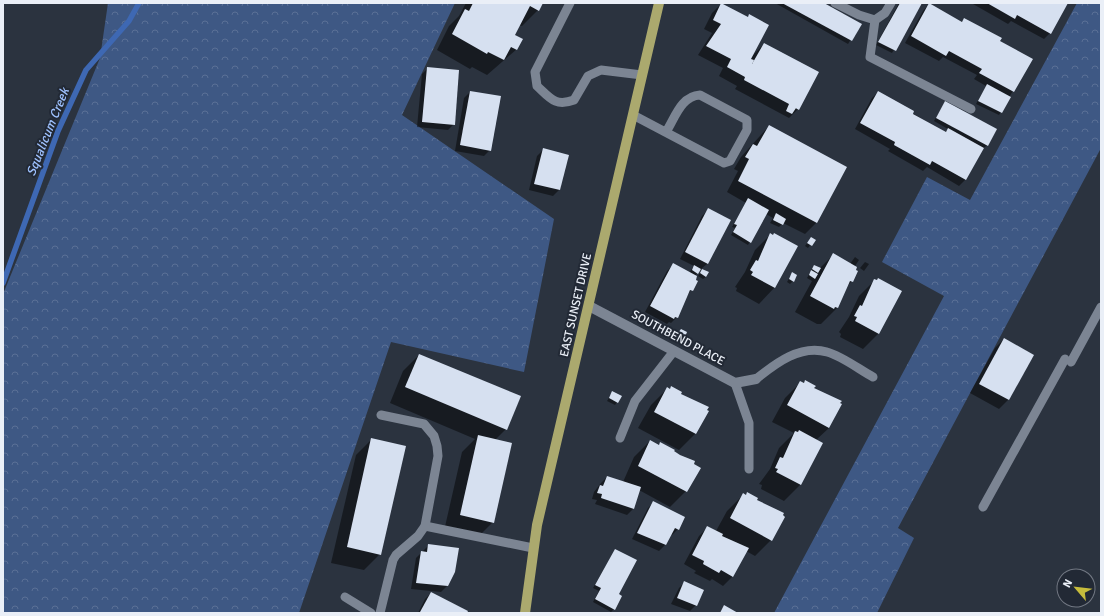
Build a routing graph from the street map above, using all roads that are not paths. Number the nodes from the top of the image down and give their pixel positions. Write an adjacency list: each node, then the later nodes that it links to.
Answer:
1 (570, 3): 6 (lane)
2 (659, 3): 6 (main road, EAST SUNSET DRIVE)
3 (835, 3): 5 (lane)
4 (891, 3): 5 (lane)
5 (875, 20): 7 (lane)
6 (642, 75): 8 (main road, EAST SUNSET DRIVE)
7 (971, 109)
8 (633, 115): 9 (lane); 10 (main road, EAST SUNSET DRIVE)
9 (666, 132): 9 (lane)
10 (589, 306): 12 (street, SOUTHBEND PLACE); 21 (main road, EAST SUNSET DRIVE)
11 (1101, 307): 19 (lane)
12 (674, 351): 15 (street, SOUTHBEND PLACE); 17 (lane)
13 (873, 377): 14 (lane)
14 (756, 379): 15 (street)
15 (735, 383): 18 (lane)
16 (381, 415): 20 (lane)
17 (620, 438)
18 (750, 469)
19 (983, 507)
20 (425, 526): 21 (lane); 24 (lane)
21 (534, 548): 25 (main road, EAST SUNSET DRIVE)
22 (345, 597): 23 (lane)
23 (371, 613)
24 (380, 613)
25 (525, 613)

